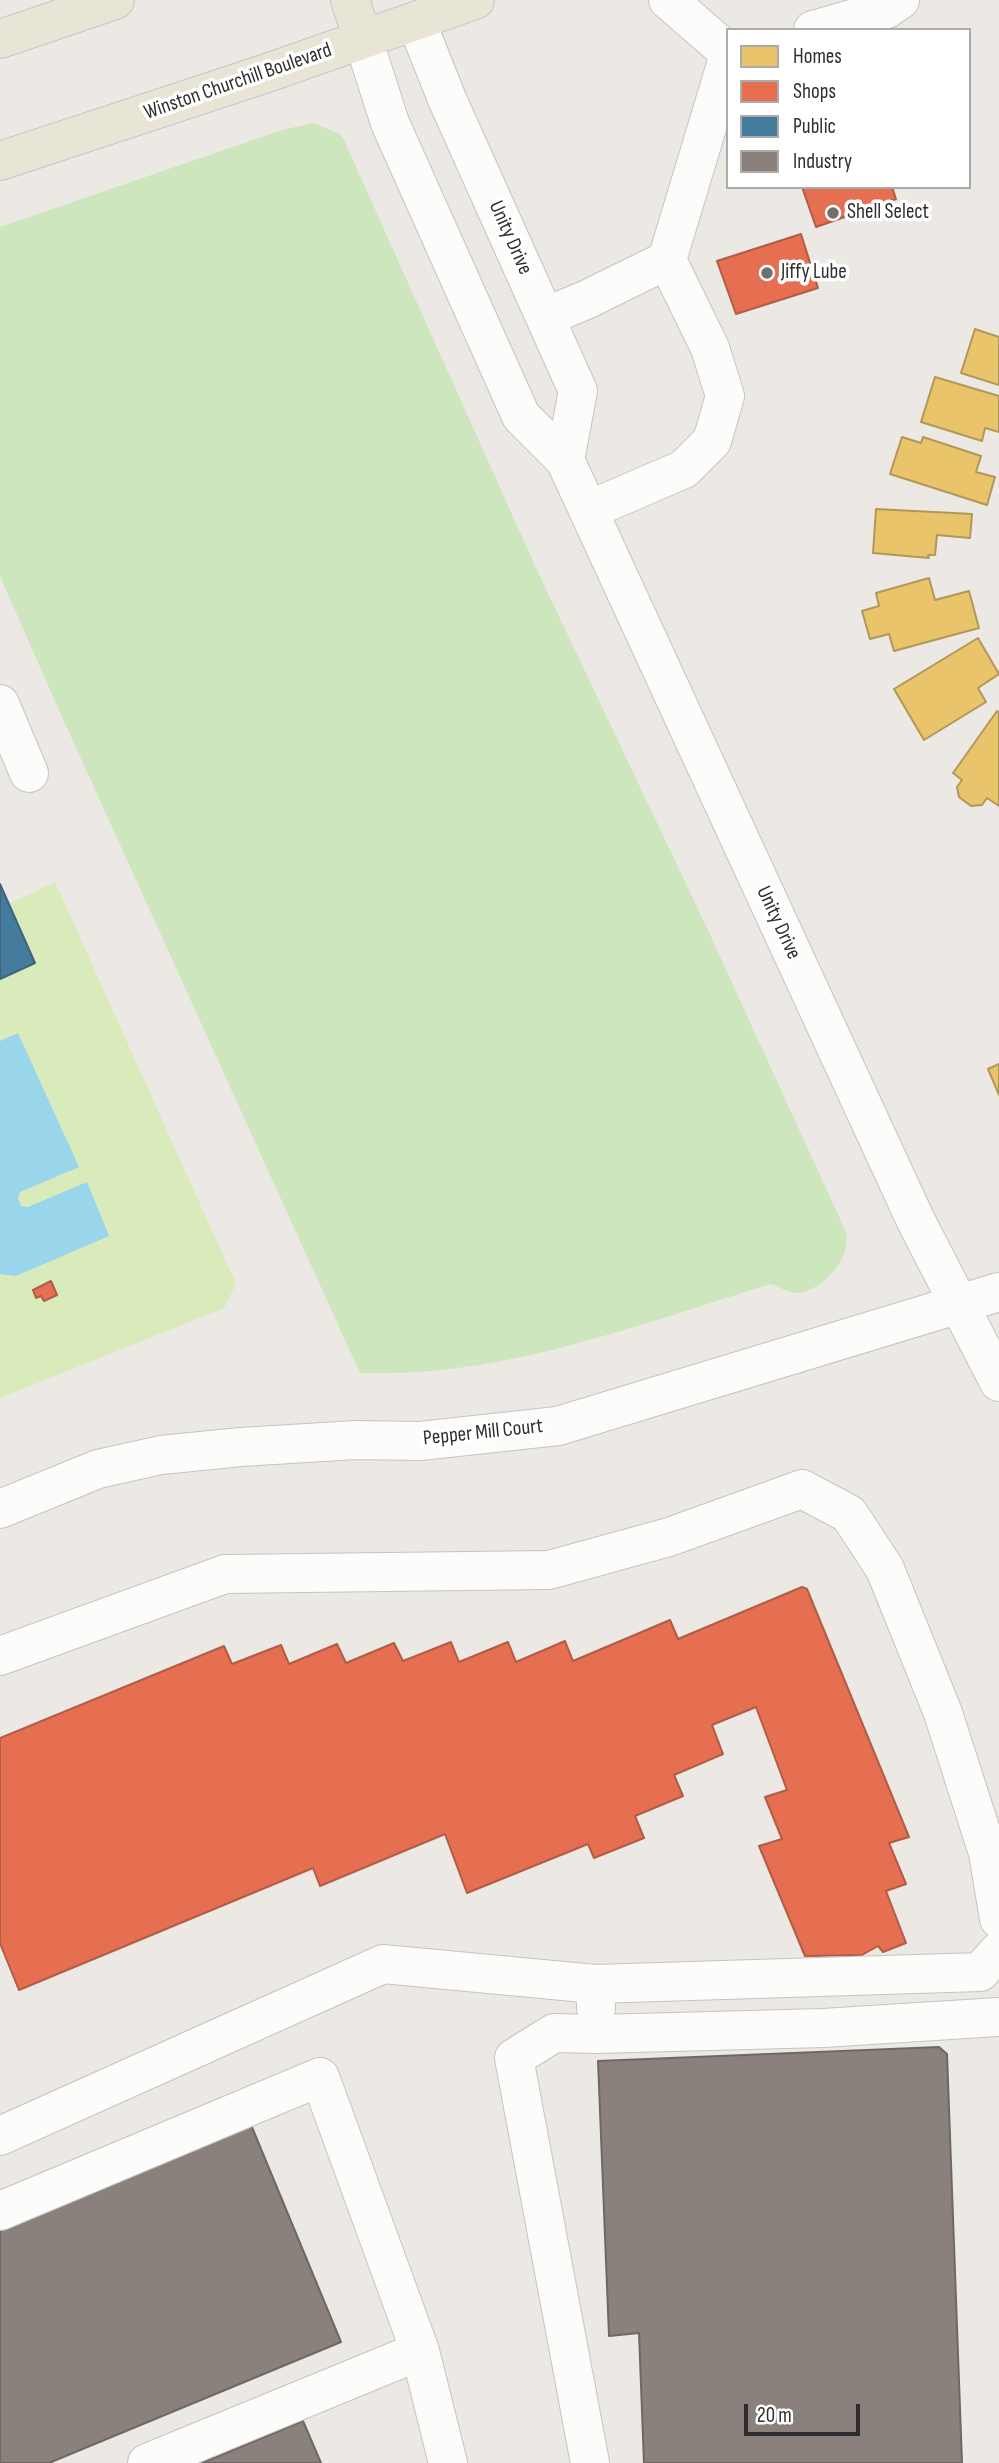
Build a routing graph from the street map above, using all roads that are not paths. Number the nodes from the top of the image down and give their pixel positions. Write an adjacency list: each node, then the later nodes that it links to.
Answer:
1 (115, 0): 8 (main road)
2 (351, 0): 9 (main road)
3 (475, 0): 6 (main road, Winston Churchill Boulevard)
4 (668, 0): 10 (street)
5 (900, 0): 7 (street)
6 (412, 10): 9 (main road, Winston Churchill Boulevard); 14 (street, Unity Drive)
7 (820, 28)
8 (0, 39)
9 (363, 39): 12 (main road, Winston Churchill Boulevard); 15 (street, Unity Drive)
10 (726, 50)
11 (726, 65): 13 (street)
12 (0, 161)
13 (667, 260): 14 (street); 16 (street)
14 (545, 317): 15 (street, Unity Drive)
15 (565, 460): 16 (street, Unity Drive)
16 (589, 510): 20 (street, Unity Drive)
17 (0, 704): 18 (street)
18 (29, 774)
19 (999, 1292): 20 (street, Pepper Mill Court)
20 (959, 1304): 21 (street, Unity Drive); 22 (street, Pepper Mill Court)
21 (999, 1382)
22 (0, 1509)
23 (0, 1656): 24 (street)
24 (999, 1919)
25 (999, 1951): 26 (street)
26 (595, 1983): 28 (street); 29 (street)
27 (999, 2017): 28 (street)
28 (597, 2034): 34 (street)
29 (0, 2136)
30 (0, 2211): 31 (street)
31 (420, 2351): 32 (street); 33 (street)
32 (146, 2463)
33 (448, 2463)
34 (590, 2463)

